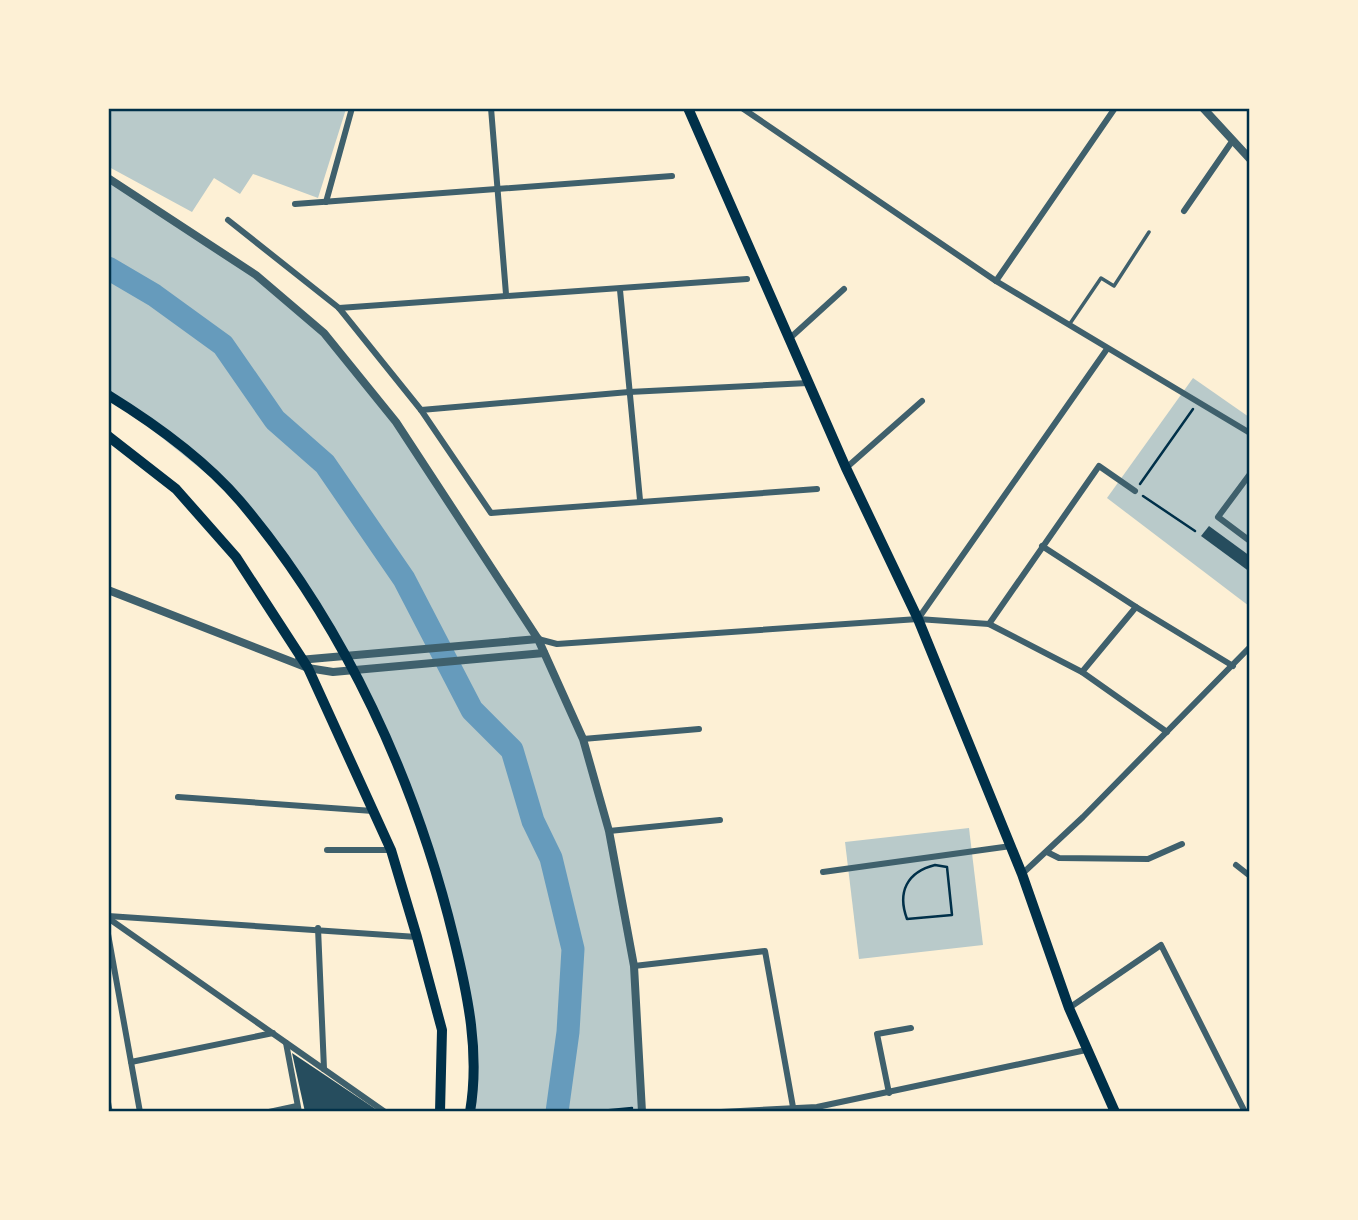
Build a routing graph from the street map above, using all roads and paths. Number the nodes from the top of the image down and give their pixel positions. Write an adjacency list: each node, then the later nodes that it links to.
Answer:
1 (352, 108): 12 (street)
2 (491, 108): 11 (street)
3 (688, 108): 24 (main road)
4 (742, 108): 18 (street)
5 (1115, 108): 18 (street)
6 (1203, 108): 7 (street)
7 (1233, 141): 8 (street); 14 (street)
8 (1250, 159)
9 (672, 176): 11 (street)
10 (108, 178): 46 (street)
11 (497, 187): 12 (street); 21 (street)
12 (326, 202): 13 (street)
13 (295, 204)
14 (1184, 211)
15 (228, 220): 22 (street)
16 (1149, 232): 23 (lane)
17 (747, 279): 20 (street)
18 (996, 281): 23 (street)
19 (844, 289): 24 (street)
20 (620, 290): 21 (street); 27 (street)
21 (506, 294): 22 (street)
22 (339, 308): 31 (street)
23 (1069, 325): 25 (street)
24 (789, 338): 26 (main road)
25 (1107, 349): 30 (street); 44 (street)
26 (808, 383): 27 (street); 34 (main road)
27 (629, 392): 31 (street); 38 (street)
28 (108, 395): 95 (main road)
29 (922, 401): 34 (street)
30 (1198, 402): 32 (street); 37 (path)
31 (422, 410): 38 (street)
32 (1250, 433)
33 (108, 436): 50 (main road)
34 (846, 468): 44 (main road)
35 (1250, 474): 40 (street)
36 (817, 488): 38 (street)
37 (1135, 491): 39 (path); 41 (street)
38 (640, 500)
39 (1195, 531)
40 (1250, 541)
41 (1042, 546): 43 (street); 45 (street)
42 (108, 590): 50 (street)
43 (1136, 607): 51 (street); 52 (street)
44 (918, 619): 45 (street); 47 (street); 61 (main road)
45 (989, 624): 52 (street)
46 (538, 639): 47 (street); 49 (street); 50 (street)
47 (557, 644): 49 (street)
48 (1250, 647): 51 (street)
49 (544, 653): 50 (street); 55 (street)
50 (305, 664): 57 (main road)
51 (1233, 666): 54 (street)
52 (1082, 672): 54 (street)
53 (699, 729): 55 (street)
54 (1167, 732): 64 (street)
55 (583, 738): 59 (street)
56 (178, 797): 57 (street)
57 (373, 811): 63 (main road)
58 (720, 820): 59 (street)
59 (609, 831): 75 (street)
60 (1182, 844): 64 (street)
61 (1011, 846): 67 (street); 68 (main road)
62 (327, 850): 63 (street)
63 (391, 850): 73 (main road)
64 (1047, 852): 68 (street)
65 (1236, 865): 69 (street)
66 (947, 867): 66 (path)
67 (823, 872)
68 (1022, 874): 76 (main road)
69 (1250, 876)
70 (108, 917): 71 (street); 78 (street)
71 (318, 928): 73 (street); 82 (street)
72 (108, 934): 74 (street)
73 (417, 937): 94 (main road)
74 (111, 966): 81 (street)
75 (634, 966): 85 (street); 87 (street)
76 (1069, 1008): 80 (main road); 89 (street)
77 (911, 1028): 83 (street)
78 (273, 1033): 79 (street); 81 (street)
79 (286, 1043): 82 (street); 86 (street)
80 (1086, 1049): 83 (street); 98 (main road)
81 (131, 1062): 91 (street)
82 (324, 1069): 93 (street)
83 (889, 1093): 88 (street)
84 (108, 1095): 90 (lane)
85 (793, 1107): 88 (street); 97 (street)
86 (298, 1109): 92 (street)
87 (638, 1109): 96 (path)
88 (820, 1109)
89 (1245, 1110)
90 (111, 1111)
91 (141, 1111)
92 (269, 1111)
93 (385, 1111)
94 (440, 1111)
95 (470, 1111)
96 (590, 1111)
97 (722, 1111)
98 (1115, 1111)

